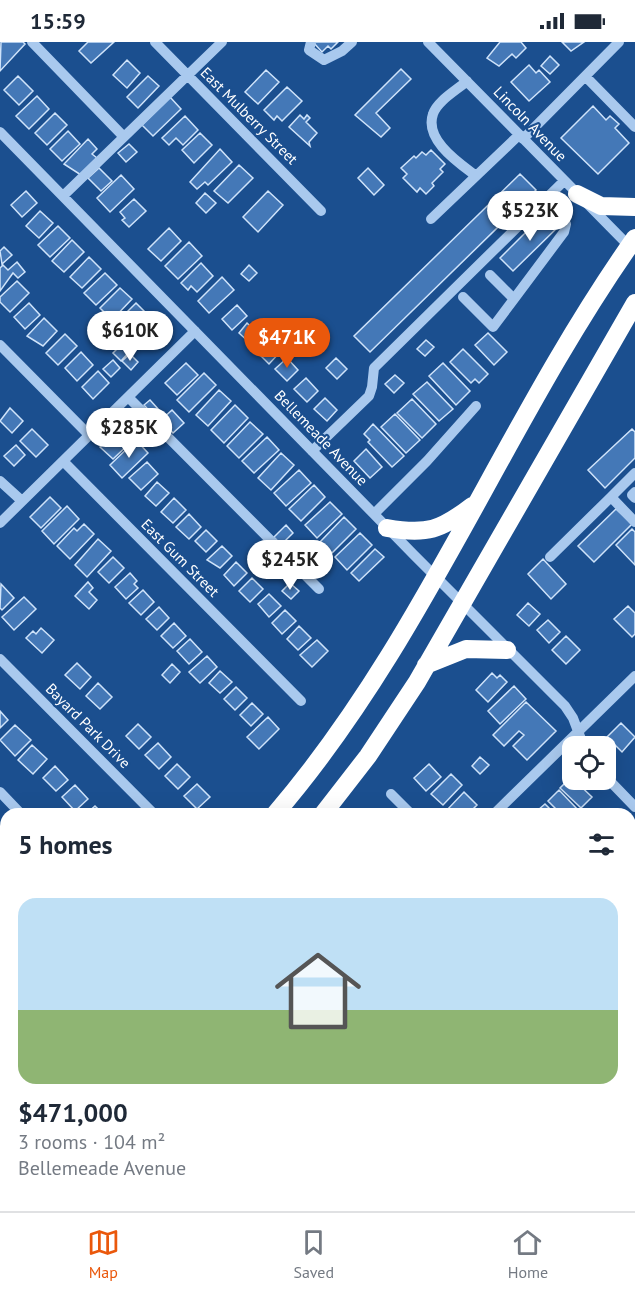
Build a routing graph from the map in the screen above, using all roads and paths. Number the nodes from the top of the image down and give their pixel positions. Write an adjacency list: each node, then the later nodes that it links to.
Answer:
1 (32, 42): 13 (street)
2 (155, 42): 8 (street, East Mulberry Street)
3 (222, 42): 8 (street)
4 (311, 42): 5 (street)
5 (352, 42)
6 (428, 42): 10 (street, Lincoln Avenue)
7 (620, 42): 9 (street)
8 (188, 76): 13 (street); 21 (street, East Mulberry Street)
9 (586, 76): 11 (street); 14 (street)
10 (467, 81): 14 (street, Lincoln Avenue); 15 (street)
11 (635, 127)
12 (0, 132): 18 (street, Bellemeade Avenue)
13 (124, 137): 18 (street)
14 (521, 137): 15 (street); 16 (street, Lincoln Avenue)
15 (476, 176): 22 (street)
16 (564, 181): 17 (street, Lincoln Avenue); 19 (street)
17 (578, 194): 20 (highway); 23 (street, Lincoln Avenue)
18 (63, 196): 29 (street, Bellemeade Avenue)
19 (548, 197): 26 (street); 35 (street)
20 (635, 207)
21 (321, 211)
22 (431, 219)
23 (633, 246): 43 (highway)
24 (490, 275): 26 (street)
25 (463, 297): 26 (street)
26 (514, 299)
27 (635, 303): 30 (highway)
28 (635, 322): 30 (highway)
29 (195, 331): 32 (street); 35 (street, Bellemeade Avenue)
30 (612, 342): 51 (highway)
31 (0, 345): 34 (street)
32 (128, 397): 34 (street); 50 (street)
33 (476, 406): 44 (street)
34 (89, 435): 36 (street)
35 (312, 451): 44 (street, Bellemeade Avenue)
36 (63, 461): 42 (street); 56 (street, East Gum Street)
37 (635, 473): 40 (street)
38 (0, 481): 42 (street)
39 (635, 492): 41 (street)
40 (611, 497): 45 (street); 48 (street)
41 (635, 498)
42 (22, 501): 46 (street)
43 (479, 501): 47 (highway); 49 (highway)
44 (374, 514): 47 (street, Bellemeade Avenue)
45 (635, 522)
46 (0, 523)
47 (387, 528): 49 (street, Bellemeade Avenue)
48 (550, 557)
49 (435, 577): 51 (street, Bellemeade Avenue); 65 (highway)
50 (319, 590)
51 (462, 603): 52 (street, Bellemeade Avenue); 54 (highway)
52 (507, 650): 54 (highway); 57 (street, Bellemeade Avenue)
53 (0, 659): 64 (street, Bayard Park Drive)
54 (426, 665): 66 (highway)
55 (635, 676): 57 (street)
56 (301, 701)
57 (578, 732): 58 (street, Bellemeade Avenue); 68 (street)
58 (580, 736)
59 (616, 787): 62 (street)
60 (0, 792): 63 (street)
61 (391, 794): 67 (street)
62 (635, 807)
63 (15, 808)
64 (148, 808)
65 (281, 808)
66 (328, 808)
67 (405, 808)
68 (500, 808)

